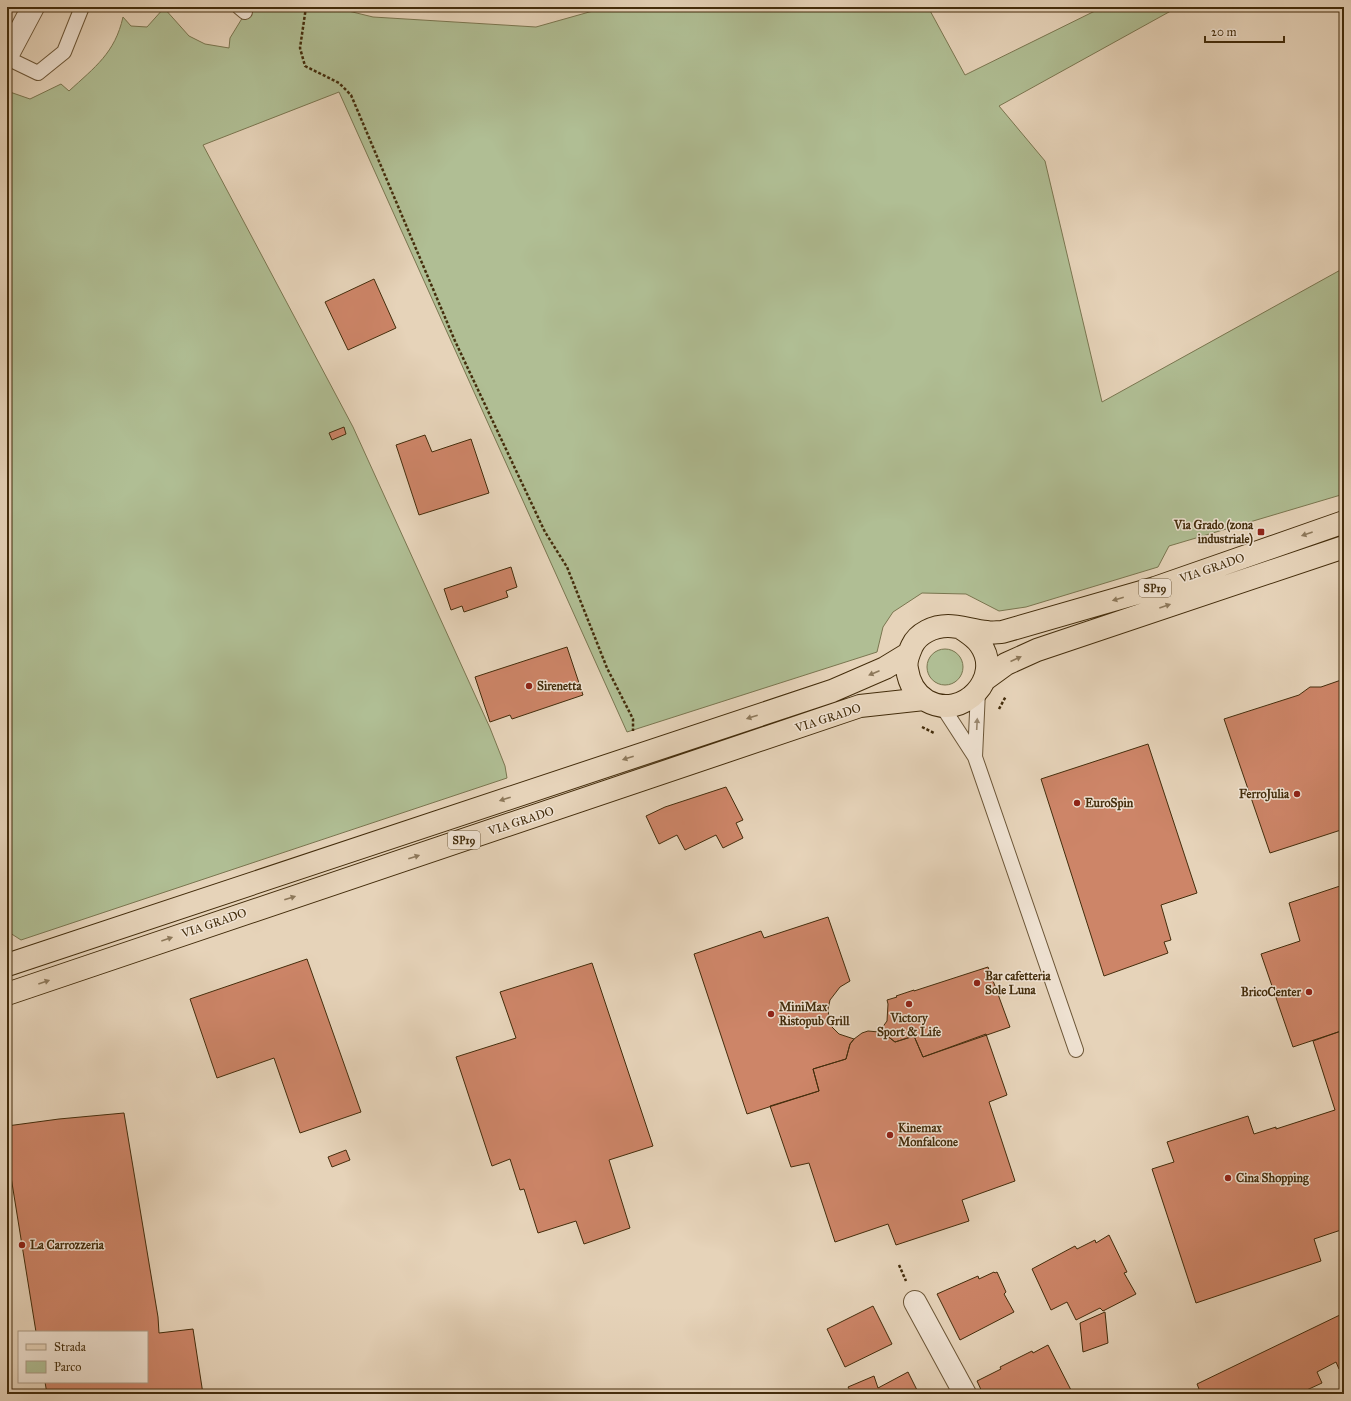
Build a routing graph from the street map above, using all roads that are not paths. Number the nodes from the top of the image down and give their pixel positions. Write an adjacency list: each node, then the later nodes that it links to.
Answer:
1 (33, 7): 3 (street)
2 (82, 7): 3 (lane)
3 (7, 57)
4 (1344, 522): 6 (main road, VIA GRADO / SP19, one-way to 6)
5 (1344, 547): 8 (main road, VIA GRADO / SP19, one-way to 5)
6 (961, 628): 7 (main road, VIA GRADO / SP19); 8 (main road)
7 (908, 654): 9 (main road); 11 (main road, VIA GRADO / SP19, one-way to 11)
8 (981, 686): 9 (main road, VIA GRADO / SP19); 10 (lane, one-way to 8)
9 (933, 702): 10 (lane); 12 (main road, VIA GRADO / SP19, one-way to 9)
10 (975, 757): 13 (lane)
11 (7, 965)
12 (7, 994)
13 (1076, 1050)
14 (915, 1302): 15 (street)
15 (965, 1394)

